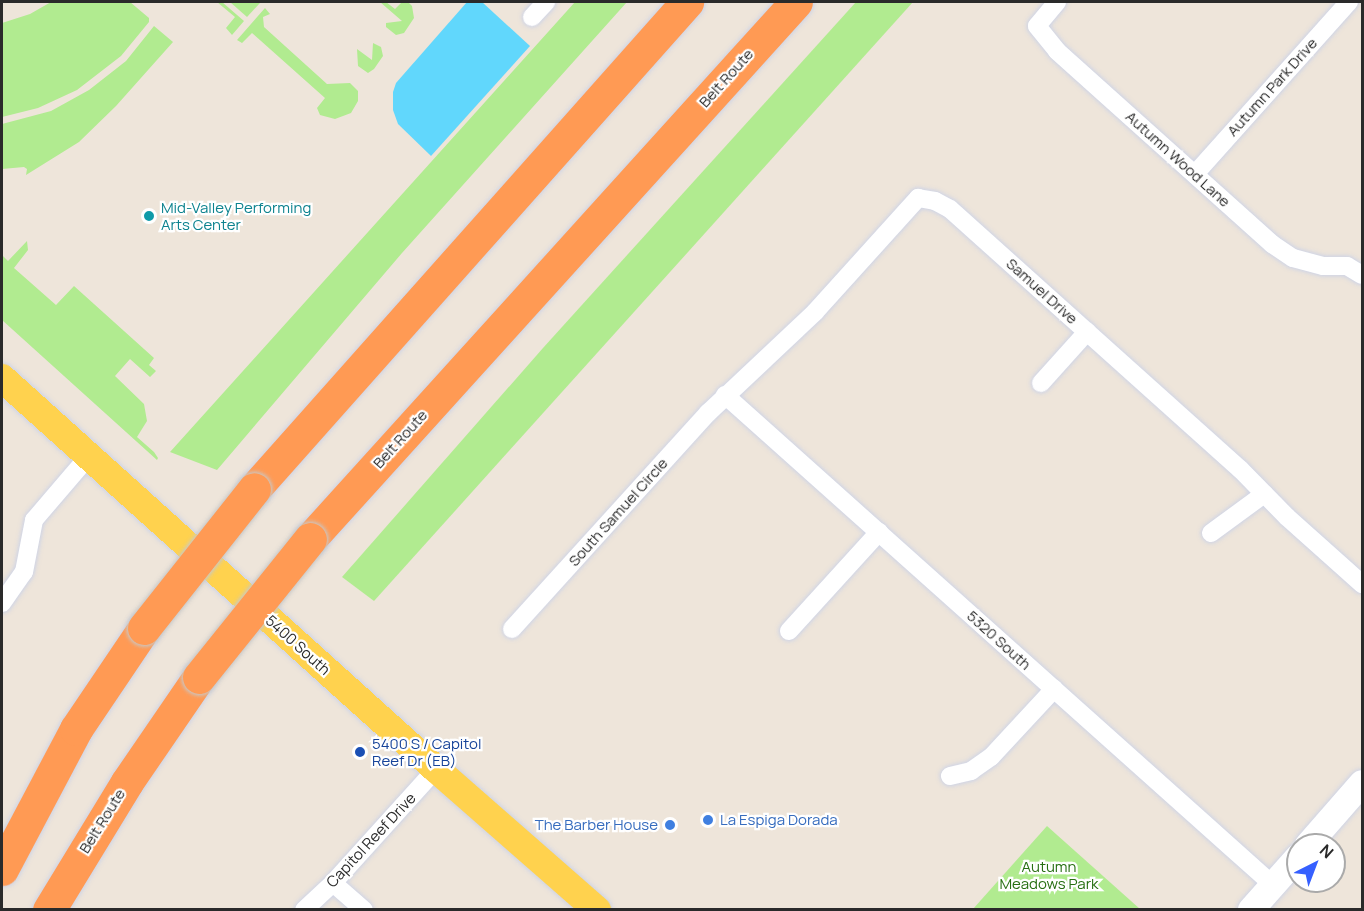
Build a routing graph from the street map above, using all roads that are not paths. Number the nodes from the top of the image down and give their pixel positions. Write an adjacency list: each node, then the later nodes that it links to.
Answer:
1 (546, 2): 6 (street)
2 (687, 2): 26 (highway, bridge)
3 (796, 2): 30 (highway, Belt Route, bridge)
4 (1057, 2): 7 (street, Autumn Wood Lane)
5 (1349, 2): 7 (street, Autumn Park Drive)
6 (532, 17)
7 (1195, 174): 8 (street, Autumn Wood Lane)
8 (1362, 275)
9 (1087, 332): 11 (street); 12 (street, Samuel Drive); 14 (street, Samuel Drive)
10 (2, 378): 13 (main road, 5400 South)
11 (1041, 383)
12 (725, 395): 15 (street, 5320 South); 19 (street, South Samuel Circle)
13 (88, 457): 18 (street); 22 (main road, 5400 South)
14 (1264, 494): 16 (street); 17 (street, Samuel Drive)
15 (879, 532): 20 (street); 21 (street, 5320 South)
16 (1211, 533)
17 (1362, 584)
18 (2, 603)
19 (512, 629)
20 (789, 631)
21 (1054, 689): 23 (street); 29 (street, 5320 South)
22 (436, 769): 28 (street, Capitol Reef Drive); 33 (main road, 5400 South)
23 (950, 776)
24 (1362, 783): 25 (street)
25 (1318, 833)
26 (2, 869)
27 (1286, 870): 29 (street)
28 (333, 883): 31 (street, Capitol Reef Drive); 32 (street)
29 (1273, 885): 34 (street)
30 (49, 909)
31 (304, 909)
32 (363, 909)
33 (597, 909)
34 (1251, 909)

